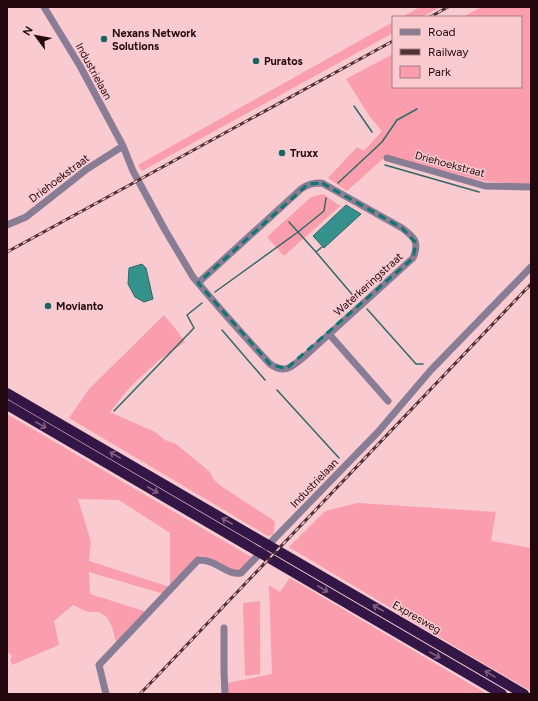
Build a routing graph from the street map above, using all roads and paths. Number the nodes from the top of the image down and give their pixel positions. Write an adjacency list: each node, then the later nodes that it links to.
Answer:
1 (44, 7): 2 (street, Industrielaan)
2 (123, 146): 5 (street, Driehoekstraat); 7 (street, Waterkeringstraat)
3 (387, 158): 4 (street, Driehoekstraat)
4 (531, 187)
5 (7, 226)
6 (531, 267): 13 (street, Industrielaan)
7 (198, 283): 8 (street, Waterkeringstraat); 8 (street, Waterkeringstraat)
8 (329, 334): 10 (street)
9 (7, 393): 16 (highway, Expresweg, one-way to 9)
10 (388, 401)
11 (7, 405): 15 (highway, one-way to 15)
12 (224, 628): 14 (street)
13 (106, 694)
14 (225, 694)
15 (502, 694)
16 (524, 694)

